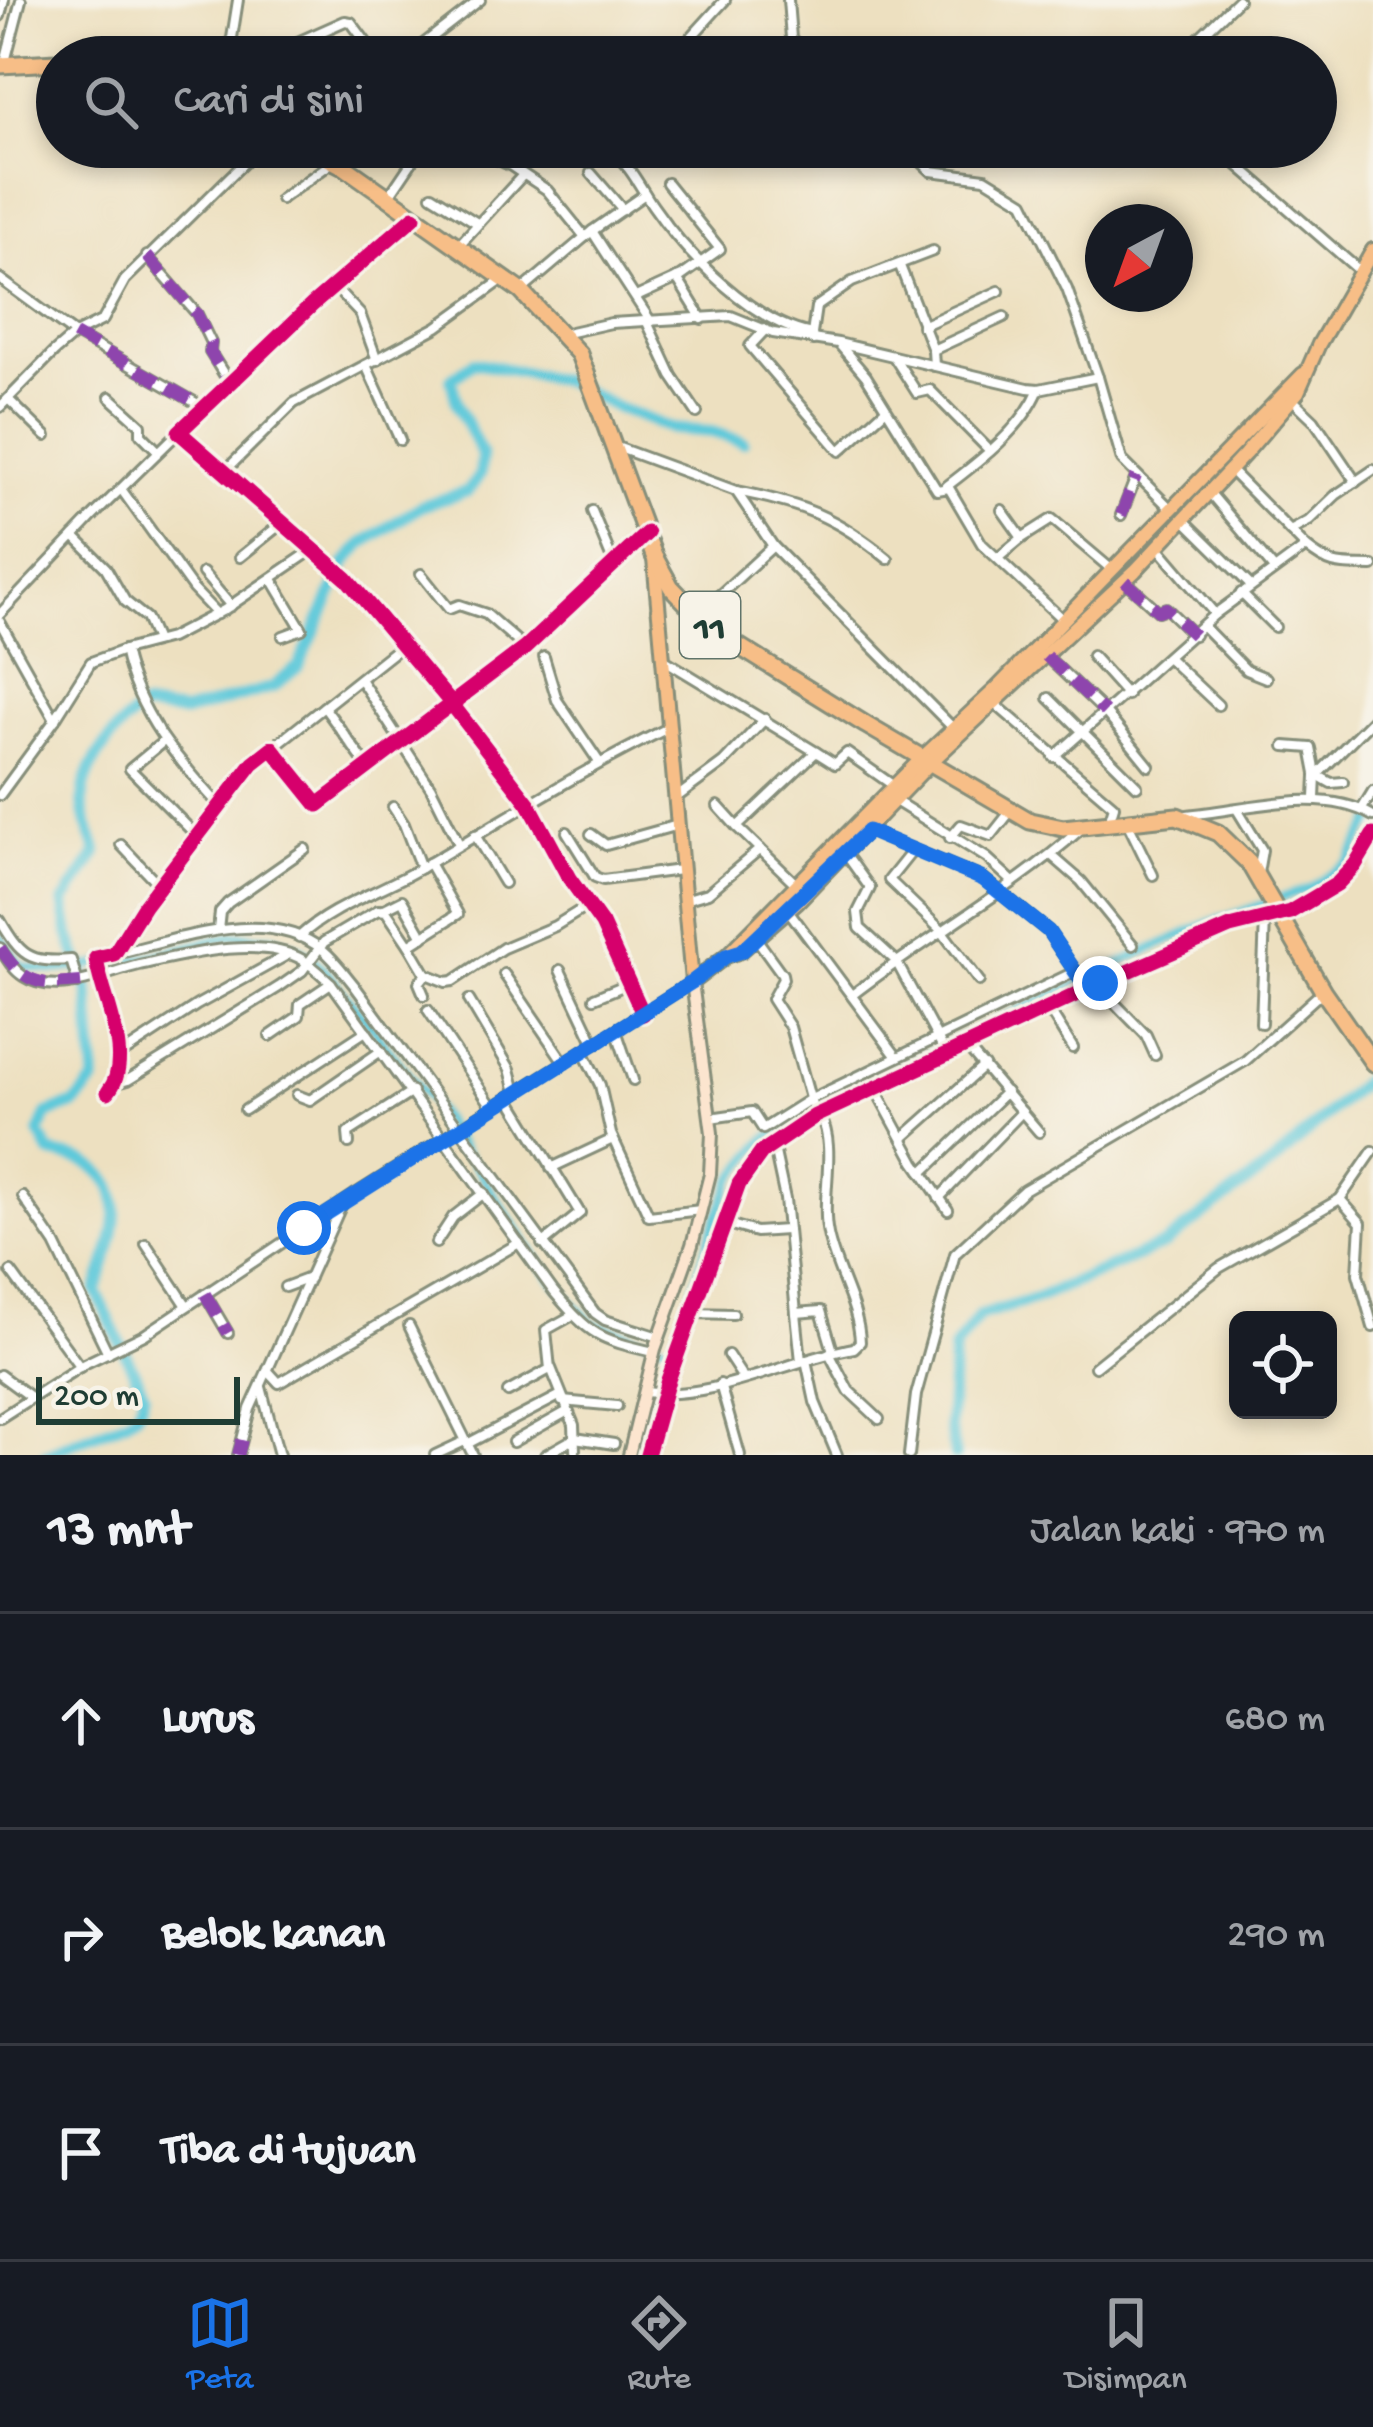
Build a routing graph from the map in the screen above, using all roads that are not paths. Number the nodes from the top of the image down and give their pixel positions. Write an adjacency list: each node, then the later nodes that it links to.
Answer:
1 (4, 0): 8 (street)
2 (21, 0): 17 (street)
3 (238, 0): 9 (street)
4 (479, 0): 12 (street)
5 (725, 0): 13 (street)
6 (788, 0): 14 (street)
7 (1238, 0): 15 (street)
8 (0, 16)
9 (235, 36)
10 (310, 36): 11 (street)
11 (361, 36)
12 (437, 36)
13 (692, 36)
14 (791, 36)
15 (1201, 36)
16 (36, 63): 17 (highway)
17 (2, 64)
18 (238, 168): 39 (street)
19 (331, 168): 32 (street)
20 (345, 168): 31 (highway, 11)
21 (408, 168): 31 (street)
22 (511, 168): 27 (street)
23 (628, 168): 29 (street)
24 (929, 168): 68 (street)
25 (1241, 168): 43 (street)
26 (591, 172): 33 (street)
27 (524, 175): 35 (street); 36 (street)
28 (667, 183): 41 (street)
29 (645, 194): 33 (street); 41 (street)
30 (432, 195): 35 (street)
31 (388, 197): 34 (highway, 11)
32 (281, 199)
33 (623, 210): 36 (street)
34 (414, 217): 37 (highway, 11); 69 (street)
35 (476, 224): 37 (street)
36 (589, 234): 47 (street); 50 (street)
37 (458, 246): 46 (highway, 11)
38 (934, 251): 42 (street)
39 (147, 256): 57 (street); 69 (street)
40 (1372, 257): 43 (main road)
41 (701, 262): 44 (street); 54 (street)
42 (900, 266): 55 (street); 60 (street)
43 (1361, 273): 67 (main road)
44 (677, 278): 50 (street); 52 (street)
45 (0, 279): 57 (street)
46 (503, 279): 47 (highway, 11); 64 (street)
47 (521, 291): 58 (highway, 11)
48 (999, 291): 55 (street)
49 (343, 296): 64 (street)
50 (636, 297): 53 (street)
51 (1004, 317): 62 (street)
52 (702, 319): 53 (street); 56 (street)
53 (649, 322): 58 (street); 77 (street)
54 (783, 325): 59 (street); 60 (street)
55 (922, 326): 62 (street)
56 (765, 330): 59 (street); 76 (street)
57 (75, 334): 72 (street); 75 (street)
58 (561, 335): 81 (highway, 11)
59 (788, 336): 60 (street)
60 (813, 337): 61 (street)
61 (838, 343): 63 (street); 76 (street)
62 (933, 350): 66 (street)
63 (893, 356): 66 (street); 84 (street)
64 (377, 360): 65 (street)
65 (366, 365): 80 (street); 87 (street)
66 (934, 365): 70 (street)
67 (1304, 373): 73 (main road); 82 (main road)
68 (1094, 378): 70 (street); 88 (street)
69 (230, 384): 75 (street)
70 (1039, 389): 84 (street)
71 (110, 398): 83 (street)
72 (8, 399): 74 (street); 79 (street)
73 (1292, 399): 82 (main road); 89 (street)
74 (0, 407)
75 (205, 408): 78 (street)
76 (885, 410): 90 (street)
77 (697, 413)
78 (179, 432): 83 (street); 87 (street)
79 (46, 436)
80 (400, 440)
81 (613, 446): 92 (street); 101 (highway, 11)
82 (1240, 448): 85 (main road); 96 (main road)
83 (158, 451): 91 (street)
84 (990, 451): 90 (street)
85 (1230, 470): 93 (main road); 100 (street)
86 (1373, 470): 89 (street)
87 (224, 472): 99 (street)
88 (1136, 476): 96 (street); 97 (street)
89 (1356, 482): 100 (street)
90 (947, 486): 110 (street)
91 (121, 489): 102 (street); 124 (street)
92 (736, 491): 104 (street); 112 (street)
93 (1209, 492): 98 (main road); 115 (street)
94 (1002, 510): 103 (street)
95 (592, 512): 113 (street)
96 (1167, 512): 98 (main road); 111 (main road)
97 (1121, 515)
98 (1179, 523): 105 (main road); 121 (street)
99 (281, 524): 107 (street); 109 (street)
100 (1290, 531): 106 (street)
101 (647, 533): 108 (highway, 11); 113 (street)
102 (74, 536): 127 (street); 133 (street)
103 (1022, 538): 110 (street); 116 (street)
104 (773, 546): 126 (street); 155 (street)
105 (1158, 547): 119 (main road); 125 (street)
106 (1306, 547): 114 (street); 115 (street)
107 (314, 549): 120 (street); 134 (street)
108 (654, 556): 126 (highway, 11); 140 (main road)
109 (240, 557)
110 (998, 558): 128 (street)
111 (1122, 558): 116 (main road); 119 (main road)
112 (888, 559)
113 (614, 564): 135 (street)
114 (1373, 566)
115 (1273, 568): 121 (street)
116 (1111, 569): 128 (main road)
117 (202, 572): 123 (street)
118 (421, 574): 135 (street)
119 (1130, 576): 131 (street); 137 (main road)
120 (272, 579): 123 (street); 132 (street)
121 (1250, 585): 122 (street)
122 (1241, 592): 125 (street); 130 (street)
123 (231, 606): 124 (street)
124 (217, 614): 133 (street)
125 (1215, 614): 129 (street)
126 (698, 615): 163 (highway, 11)
127 (0, 618): 153 (street)
128 (1063, 620): 155 (main road)
129 (1203, 626): 131 (street); 142 (street)
130 (1275, 627)
131 (1194, 634): 141 (street)
132 (283, 636)
133 (156, 641): 136 (street)
134 (401, 646): 143 (street); 146 (street)
135 (525, 648): 146 (street)
136 (124, 650): 153 (street); 157 (street)
137 (1046, 656): 147 (main road); 150 (street)
138 (1092, 656): 144 (street)
139 (544, 657): 164 (street)
140 (662, 658): 151 (street); 154 (main road)
141 (1168, 658): 144 (street); 148 (street)
142 (1266, 678)
143 (360, 679): 149 (street); 158 (street)
144 (1127, 695): 150 (street)
145 (1049, 698): 156 (street)
146 (451, 703): 158 (street); 176 (street)
147 (994, 703): 162 (street); 163 (main road)
148 (1218, 705)
149 (324, 706): 160 (street); 166 (street)
150 (1105, 712): 156 (street); 165 (street)
151 (765, 719): 161 (street); 173 (street)
152 (1373, 719): 167 (street)
153 (56, 720): 172 (street)
154 (669, 727): 164 (street); 173 (main road)
155 (954, 729): 163 (main road)
156 (1082, 732): 162 (street); 170 (street)
157 (164, 741): 178 (street); 192 (street)
158 (400, 742): 166 (street); 197 (street)
159 (1286, 746): 167 (street)
160 (272, 748): 166 (street); 178 (street)
161 (816, 752): 169 (street); 187 (street)
162 (1054, 757): 186 (street)
163 (927, 760): 169 (main road); 175 (main road); 181 (highway, 11)
164 (598, 762): 176 (street)
165 (1149, 766)
166 (368, 767)
167 (1317, 775): 168 (street); 174 (street)
168 (1343, 782)
169 (894, 786): 209 (main road)
170 (1137, 786)
171 (1373, 791): 182 (street)
172 (0, 795)
173 (675, 797): 184 (main road)
174 (1316, 798): 180 (street); 182 (street)
175 (897, 802): 189 (main road); 195 (street)
176 (529, 804): 193 (street); 213 (street)
177 (718, 806): 187 (street)
178 (221, 807): 192 (street)
179 (393, 807): 203 (street)
180 (1238, 811): 183 (street); 206 (street)
181 (1010, 812): 188 (highway, 11); 195 (street)
182 (1367, 812)
183 (1178, 816): 185 (highway, 11); 206 (highway)
184 (679, 824): 191 (street); 204 (main road)
185 (1128, 824): 186 (highway, 11); 205 (street)
186 (1106, 826): 188 (highway, 11)
187 (737, 827): 199 (street)
188 (1083, 827): 202 (street)
189 (868, 831): 200 (street); 201 (main road)
190 (567, 832): 204 (street)
191 (591, 834)
192 (196, 835): 210 (street)
193 (475, 835): 197 (street); 208 (street)
194 (1373, 835): 216 (street)
195 (950, 838): 207 (street)
196 (122, 844): 210 (street)
197 (459, 844): 203 (street)
198 (304, 849): 220 (street)
199 (760, 849): 209 (street); 212 (street)
200 (914, 850): 211 (street); 221 (street)
201 (845, 854): 215 (main road); 219 (street)
202 (1052, 855): 207 (street); 226 (street)
203 (425, 865): 222 (street); 223 (street)
204 (680, 870): 212 (main road)
205 (1153, 875)
206 (1260, 881): 216 (highway)
207 (1012, 882): 211 (street)
208 (504, 883)
209 (797, 885): 231 (main road)
210 (160, 886): 229 (street)
211 (998, 891): 221 (street); 235 (street)
212 (682, 901): 241 (main road)
213 (589, 905): 236 (street); 243 (street)
214 (383, 909): 223 (street); 225 (street); 228 (street)
215 (788, 910): 224 (main road); 247 (street)
216 (1273, 915): 244 (street); 249 (highway); 254 (street)
217 (0, 920): 239 (street)
218 (844, 924): 219 (street)
219 (860, 928): 233 (street)
220 (218, 930): 222 (street); 229 (street)
221 (941, 930): 233 (street); 240 (street)
222 (299, 937): 228 (street)
223 (423, 937): 225 (street)
224 (756, 938): 231 (main road); 278 (street)
225 (409, 945): 236 (street)
226 (1132, 945)
227 (0, 947): 239 (street)
228 (319, 949): 232 (street); 282 (street)
229 (114, 954): 238 (street)
230 (289, 954): 232 (street); 238 (street); 266 (street)
231 (726, 956): 241 (main road)
232 (309, 962): 242 (street); 266 (street)
233 (896, 962): 247 (street); 258 (street)
234 (560, 970): 259 (street)
235 (1076, 971): 245 (street); 258 (street)
236 (426, 974): 246 (street)
237 (504, 974): 268 (street)
238 (97, 976): 239 (street); 266 (street)
239 (78, 980)
240 (979, 981)
241 (692, 982): 253 (street); 281 (main road)
242 (331, 983): 256 (street); 257 (street)
243 (630, 983): 248 (street); 253 (street)
244 (1097, 985): 245 (street); 264 (street)
245 (1086, 988): 251 (street)
246 (424, 994)
247 (852, 995): 267 (street)
248 (594, 998)
249 (1328, 998): 269 (highway); 354 (street)
250 (469, 1000): 276 (street)
251 (1048, 1008): 260 (street); 261 (street)
252 (428, 1010): 277 (street)
253 (643, 1014): 255 (street)
254 (1261, 1023)
255 (616, 1030): 259 (street); 271 (street)
256 (366, 1031): 262 (street); 279 (street)
257 (269, 1036)
258 (938, 1039): 265 (street); 267 (street)
259 (595, 1044): 263 (street)
260 (966, 1046): 265 (street); 270 (street)
261 (1073, 1048)
262 (381, 1051): 273 (street); 275 (street)
263 (583, 1051): 268 (street); 286 (street)
264 (1155, 1054)
265 (946, 1055): 272 (street)
266 (116, 1058)
267 (897, 1058): 278 (street)
268 (564, 1063): 276 (street)
269 (1373, 1063)
270 (984, 1066): 274 (street); 285 (street)
271 (633, 1080)
272 (876, 1090): 278 (street); 285 (street)
273 (412, 1092): 284 (street); 287 (street)
274 (1006, 1092): 280 (street); 291 (street)
275 (297, 1095)
276 (513, 1095): 277 (street); 290 (street)
277 (493, 1108): 282 (street)
278 (813, 1109): 281 (street); 288 (street); 321 (street)
279 (245, 1110)
280 (1022, 1112): 283 (street); 294 (street)
281 (710, 1118): 297 (main road)
282 (460, 1129): 284 (street); 306 (street)
283 (1039, 1132)
284 (446, 1137): 292 (street); 296 (street)
285 (903, 1138): 291 (street)
286 (613, 1139): 290 (street); 297 (street)
287 (350, 1143)
288 (772, 1143): 300 (street); 302 (street)
289 (1373, 1151): 295 (street)
290 (551, 1168): 306 (street)
291 (922, 1173): 294 (street)
292 (484, 1193): 303 (street); 304 (street)
293 (23, 1197): 320 (street)
294 (939, 1198): 298 (street)
295 (1340, 1199): 317 (street); 326 (street)
296 (342, 1203): 301 (street); 308 (street)
297 (702, 1210): 319 (main road)
298 (948, 1210)
299 (295, 1217): 301 (street)
300 (724, 1223): 302 (street); 313 (street)
301 (304, 1228): 310 (street)
302 (786, 1231): 312 (street)
303 (436, 1243)
304 (519, 1243): 315 (street); 327 (street)
305 (146, 1244): 311 (street)
306 (542, 1244): 319 (street)
307 (11, 1272): 324 (street)
308 (310, 1277): 309 (street); 327 (street)
309 (285, 1287)
310 (205, 1294): 311 (street); 318 (street)
311 (187, 1306): 320 (street)
312 (796, 1312): 321 (street); 323 (street)
313 (692, 1313): 314 (street); 333 (street)
314 (733, 1314)
315 (572, 1315): 319 (street); 325 (street)
316 (409, 1326): 341 (street)
317 (1373, 1327)
318 (228, 1333)
319 (656, 1344): 333 (main road)
320 (112, 1351): 324 (street)
321 (831, 1352): 323 (street); 339 (street)
322 (728, 1355): 329 (street)
323 (804, 1360): 329 (street); 353 (street)
324 (80, 1367): 334 (street)
325 (550, 1367): 332 (street); 335 (street)
326 (1095, 1367)
327 (268, 1371): 331 (street)
328 (0, 1375): 334 (street)
329 (743, 1378): 330 (street)
330 (720, 1384): 333 (street); 352 (street)
331 (261, 1386): 345 (street); 346 (street)
332 (508, 1391)
333 (656, 1393): 350 (main road); 351 (street)
334 (29, 1397): 338 (street)
335 (561, 1398): 336 (street); 337 (street); 341 (street)
336 (617, 1406)
337 (568, 1411): 340 (street); 342 (street)
338 (0, 1418)
339 (879, 1419)
340 (574, 1438): 343 (street); 344 (street); 349 (street)
341 (466, 1442): 347 (street); 348 (street)
342 (513, 1442)
343 (614, 1444)
344 (575, 1450)
345 (238, 1455)
346 (279, 1455)
347 (435, 1455)
348 (472, 1455)
349 (544, 1455)
350 (629, 1455)
351 (647, 1455)
352 (740, 1455)
353 (837, 1455)
354 (909, 1455)

